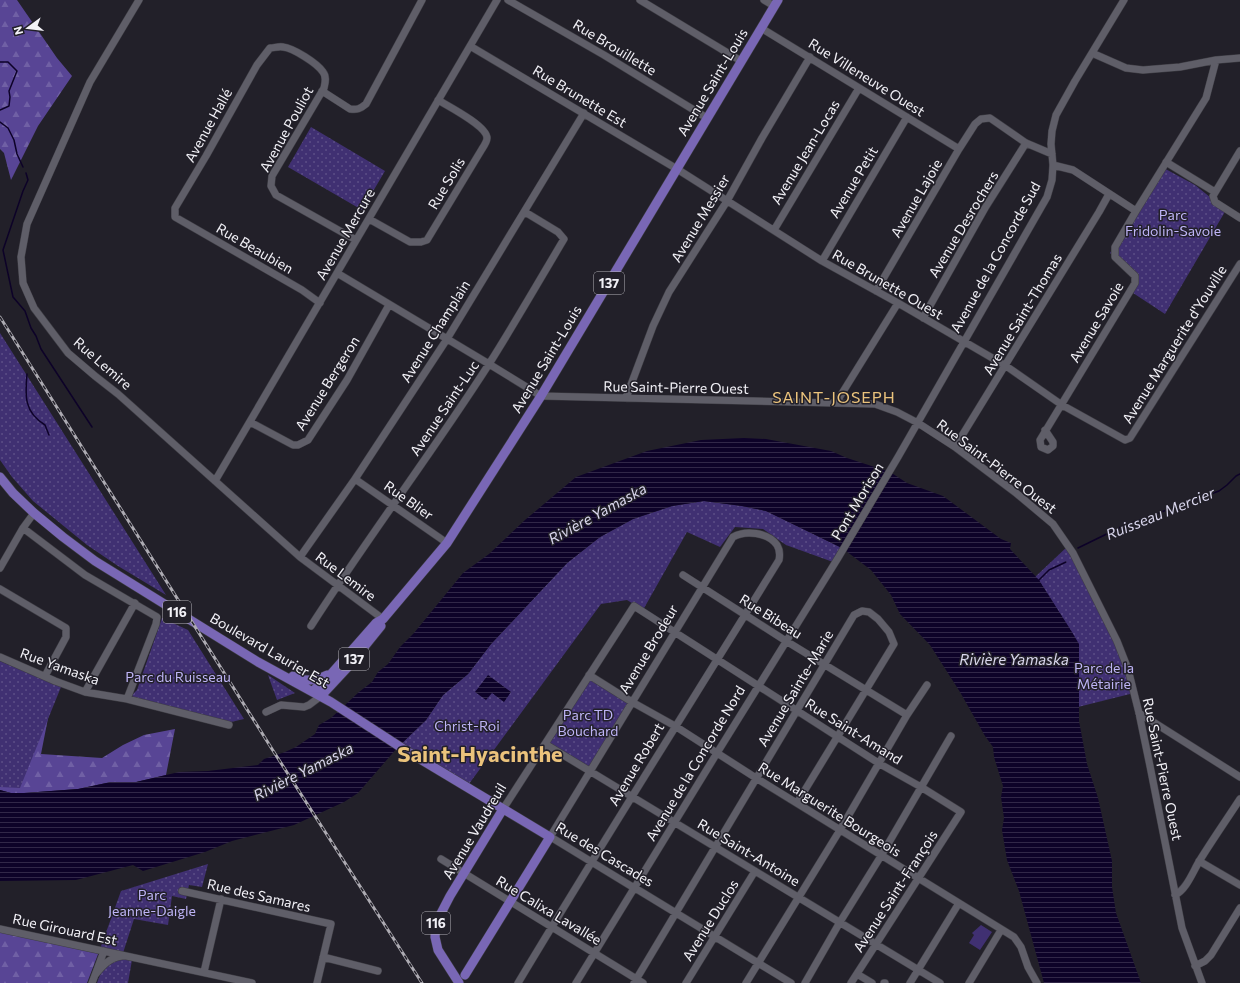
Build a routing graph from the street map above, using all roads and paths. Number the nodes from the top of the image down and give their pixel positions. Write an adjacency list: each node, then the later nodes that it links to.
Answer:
1 (139, 0): 64 (street, Rue Lemire)
2 (422, 0): 18 (street)
3 (497, 0): 10 (street, Avenue Mercure)
4 (508, 0): 22 (street, Rue Brouillette)
5 (640, 0): 16 (street)
6 (764, 0): 8 (street)
7 (1124, 0): 12 (street, Avenue de la Concorde Sud)
8 (776, 3): 9 (main road, Avenue Saint-Louis / 137)
9 (761, 28): 13 (street, Rue Villeneuve Ouest); 16 (main road, Avenue Saint-Louis / 137)
10 (470, 46): 19 (street, Avenue Mercure); 20 (street, Rue Brunette Est)
11 (270, 48): 18 (street, Avenue Pouliot); 35 (street, Avenue Hallé)
12 (1092, 53): 15 (street); 26 (street, Avenue de la Concorde Sud)
13 (810, 57): 17 (street, Rue Villeneuve Ouest); 32 (street, Avenue Messier)
14 (1240, 58): 15 (street)
15 (1216, 60): 27 (street, Avenue Savoie)
16 (741, 61): 22 (main road, Avenue Saint-Louis / 137)
17 (859, 88): 21 (street, Rue Villeneuve Ouest); 38 (street, Avenue Jean-Locas)
18 (322, 90): 39 (street, Avenue Pouliot)
19 (438, 100): 37 (street, Avenue Mercure); 37 (street, Rue Solis)
20 (584, 113): 29 (street, Rue Brunette Est); 34 (street, Avenue Champlain)
21 (907, 117): 24 (street, Rue Villeneuve Ouest); 40 (street, Avenue Petit)
22 (707, 118): 29 (main road, Avenue Saint-Louis / 137)
23 (1026, 143): 24 (street, Avenue Lajoie); 26 (street); 47 (street, Avenue Desrochers)
24 (959, 149): 43 (street, Avenue Lajoie)
25 (1240, 151): 30 (street)
26 (1052, 154): 28 (street, Avenue de la Concorde Sud)
27 (1166, 162): 30 (street); 33 (street, Avenue Savoie)
28 (1053, 165): 31 (street); 49 (street, Avenue de la Concorde Sud)
29 (677, 169): 32 (street, Rue Brunette Ouest); 52 (main road, Avenue Saint-Louis / 137)
30 (1215, 192): 36 (street)
31 (1109, 194): 33 (street); 51 (street, Avenue Saint-Thomas)
32 (727, 201): 38 (street, Rue Brunette Ouest); 53 (street, Avenue Messier)
33 (1136, 211): 55 (street, Avenue Savoie)
34 (524, 212): 48 (street, Avenue Champlain); 50 (street, Avenue Saint-Luc)
35 (175, 217): 44 (street, Rue Beaubien)
36 (1240, 218)
37 (369, 219): 39 (street, Avenue Mercure)
38 (774, 230): 40 (street, Rue Brunette Ouest)
39 (356, 240): 42 (street, Avenue Mercure)
40 (822, 261): 43 (street, Rue Brunette Ouest)
41 (1240, 264): 59 (street, Avenue Marguerite d'Youville)
42 (337, 273): 44 (street, Avenue Mercure); 46 (street)
43 (876, 291): 45 (street, Rue Brunette Ouest)
44 (320, 303): 56 (street, Avenue Mercure)
45 (898, 304): 47 (street, Rue Brunette Ouest); 54 (street)
46 (389, 305): 48 (street); 56 (street, Avenue Bergeron)
47 (923, 318): 49 (street, Rue Brunette Ouest)
48 (447, 339): 50 (street); 63 (street, Avenue Champlain)
49 (963, 342): 51 (street, Rue Brunette Ouest); 57 (street, Avenue de la Concorde Sud)
50 (489, 364): 52 (street); 65 (street, Avenue Saint-Luc)
51 (1006, 366): 55 (street, Rue Brunette Ouest); 60 (street, Avenue Saint-Thomas)
52 (541, 396): 53 (street, Rue Saint-Pierre Ouest); 68 (main road, Avenue Saint-Louis / 137)
53 (626, 398): 54 (street, Rue Saint-Pierre Ouest)
54 (836, 403): 57 (street, Rue Saint-Pierre Ouest)
55 (1062, 404): 58 (street, Avenue Savoie); 59 (street, Rue Brunette Ouest)
56 (250, 422): 64 (street, Avenue Mercure)
57 (918, 423): 60 (street, Rue Saint-Pierre Ouest); 61 (street, Avenue de la Concorde Sud)
58 (1046, 430)
59 (1130, 438)
60 (956, 447): 100 (street, Rue Saint-Pierre Ouest)
61 (898, 457): 70 (street, Pont Morison)
62 (0, 477): 66 (main road, Boulevard Laurier Est / 116)
63 (355, 479): 65 (street, Rue Blier); 69 (street, Avenue Champlain)
64 (215, 481): 69 (street, Rue Lemire)
65 (393, 506): 68 (street, Rue Blier); 74 (street, Avenue Saint-Luc)
66 (34, 513): 67 (street); 86 (main road, Boulevard Laurier Est / 116)
67 (23, 528): 72 (street); 77 (street)
68 (447, 543): 80 (main road, Avenue Saint-Louis / 137)
69 (300, 557): 74 (street, Rue Lemire)
70 (838, 558): 83 (street, Avenue de la Concorde Nord)
71 (779, 560): 75 (street, Avenue Brodeur); 79 (street, Avenue Robert)
72 (0, 568)
73 (682, 575): 75 (street, Rue Bibeau)
74 (337, 586): 80 (street, Rue Lemire); 81 (street, Avenue Saint-Luc)
75 (702, 587): 79 (street, Rue Bibeau); 82 (street, Avenue Brodeur)
76 (0, 588): 90 (street)
77 (135, 603): 94 (street); 96 (street)
78 (634, 606): 82 (street, Rue Saint-Amand); 89 (street, Avenue Vaudreuil)
79 (745, 615): 83 (street, Rue Bibeau); 85 (street, Avenue Robert)
80 (383, 619): 88 (main road, Avenue Saint-Louis / 137); 95 (main road, Avenue Saint-Louis / 137)
81 (311, 626)
82 (675, 632): 85 (street, Rue Saint-Amand); 97 (street, Avenue Brodeur)
83 (786, 641): 87 (street, Rue Bibeau); 92 (street, Avenue de la Concorde Nord)
84 (0, 658): 90 (street, Rue Yamaska)
85 (717, 659): 92 (street, Rue Saint-Amand); 103 (street, Avenue Robert)
86 (258, 662): 88 (main road); 95 (main road, Boulevard Laurier Est / 116)
87 (824, 665): 93 (street, Rue Bibeau); 93 (street, Avenue Sainte-Marie); 98 (street, Avenue Sainte-Marie)
88 (332, 673): 95 (main road, Avenue Saint-Louis / 137)
89 (589, 675): 97 (street, Rue Marguerite Bourgeois); 106 (street, Avenue Vaudreuil)
90 (45, 676): 94 (street, Rue Yamaska)
91 (926, 685): 101 (street)
92 (758, 686): 98 (street, Rue Saint-Amand); 108 (street, Avenue de la Concorde Nord)
93 (866, 690): 101 (street, Rue Bibeau); 104 (street)
94 (85, 692): 96 (street, Rue Yamaska)
95 (317, 693): 99 (street, Avenue Saint-Louis); 107 (main road, Boulevard Laurier Est / 116)
96 (127, 699): 102 (street, Rue Yamaska)
97 (632, 702): 103 (street, Rue Marguerite Bourgeois); 110 (street, Avenue Brodeur)
98 (797, 710): 104 (street, Rue Saint-Amand); 112 (street, Avenue Sainte-Marie)
99 (266, 712)
100 (1139, 713): 111 (street); 133 (street, Rue Saint-Pierre Ouest)
101 (907, 715): 109 (street)
102 (229, 725)
103 (675, 726): 108 (street, Rue Marguerite Bourgeois); 114 (street, Avenue Robert)
104 (838, 736): 109 (street, Rue Saint-Amand); 116 (street)
105 (951, 736): 113 (street)
106 (545, 744): 110 (street, Rue Saint-Antoine); 117 (street, Avenue Vaudreuil)
107 (405, 750): 117 (main road, Rue des Cascades / 116)
108 (716, 753): 112 (street, Rue Marguerite Bourgeois); 119 (street, Avenue de la Concorde Nord)
109 (880, 764): 113 (street, Rue Saint-Amand); 120 (street)
110 (590, 771): 114 (street, Rue Saint-Antoine); 121 (street, Avenue Brodeur)
111 (1240, 777)
112 (756, 778): 116 (street, Rue Marguerite Bourgeois); 122 (street, Avenue Sainte-Marie)
113 (920, 787): 118 (street, Rue Saint-Amand); 123 (street)
114 (632, 797): 119 (street, Rue Saint-Antoine); 126 (street, Avenue Robert)
115 (1240, 799): 125 (street)
116 (797, 803): 120 (street, Rue Marguerite Bourgeois)
117 (503, 809): 121 (main road, Rue des Cascades / 116); 128 (main road, Avenue Vaudreuil / 116)
118 (961, 812): 129 (street, Avenue Saint-François)
119 (674, 822): 122 (street, Rue Saint-Antoine); 131 (street, Avenue de la Concorde Nord)
120 (840, 830): 123 (street, Rue Marguerite Bourgeois); 134 (street)
121 (550, 837): 126 (street, Rue des Cascades); 136 (main road, Avenue Brodeur)
122 (715, 847): 127 (street, Rue Saint-Antoine); 139 (street, Avenue Sainte-Marie)
123 (881, 856): 129 (street, Rue Marguerite Bourgeois); 140 (street)
124 (441, 860): 128 (street, Rue Calixa Lavallée)
125 (1199, 861): 130 (street); 133 (street)
126 (592, 862): 131 (street, Rue des Cascades); 141 (street, Avenue Robert)
127 (755, 871): 134 (street, Rue Saint-Antoine); 144 (street, Avenue Duclos)
128 (464, 873): 136 (street, Rue Calixa Lavallée); 158 (main road, Avenue Vaudreuil / 116)
129 (919, 878): 137 (street, Rue Marguerite Bourgeois); 145 (street, Avenue Saint-François)
130 (1240, 885)
131 (635, 888): 139 (street, Rue des Cascades); 147 (street, Avenue de la Concorde Nord)
132 (182, 891): 135 (street, Rue des Samares)
133 (1175, 895): 151 (street, Rue Saint-Pierre Ouest)
134 (799, 897): 140 (street, Rue Saint-Antoine); 150 (street)
135 (221, 899): 149 (street, Rue des Samares); 154 (street)
136 (510, 902): 141 (street, Rue Calixa Lavallée); 159 (main road, Avenue Brodeur)
137 (959, 903): 143 (street, Rue Marguerite Bourgeois); 152 (street)
138 (1240, 908): 151 (street)
139 (676, 913): 144 (street, Rue des Cascades); 160 (street, Avenue Sainte-Marie)
140 (840, 922): 145 (street, Rue Saint-Antoine); 170 (street)
141 (551, 927): 147 (street, Rue Calixa Lavallée); 164 (street, Avenue Robert)
142 (0, 928): 146 (street, Rue Girouard Est)
143 (1002, 930): 157 (street, Rue Marguerite Bourgeois); 175 (street)
144 (715, 937): 150 (street, Rue des Cascades); 167 (street, Avenue Duclos)
145 (876, 944): 152 (street, Rue Saint-Antoine); 155 (street, Avenue Saint-François)
146 (104, 951): 148 (street, Rue Girouard Est); 156 (street)
147 (595, 954): 160 (street, Rue Calixa Lavallée); 165 (street, Avenue de la Concorde Nord)
148 (125, 956): 154 (street, Rue Girouard Est); 156 (street)
149 (323, 957): 153 (street); 163 (street)
150 (758, 963): 168 (street); 169 (street, Rue des Cascades)
151 (1195, 966): 178 (street, Rue Saint-Pierre Ouest)
152 (918, 970): 173 (street); 174 (street, Rue Saint-Antoine)
153 (378, 971)
154 (204, 972): 162 (street, Rue Girouard Est)
155 (857, 974): 171 (street, Avenue Saint-François); 172 (street)
156 (95, 975): 161 (street)
157 (1032, 976): 176 (street); 177 (street, Rue Marguerite Bourgeois)
158 (457, 979): 159 (main road)
159 (466, 979)
160 (635, 981): 166 (street, Rue Calixa Lavallée)
161 (92, 983)
162 (252, 983)
163 (317, 983)
164 (518, 983)
165 (576, 983)
166 (643, 983)
167 (686, 983)
168 (746, 983)
169 (791, 983)
170 (805, 983)
171 (851, 983)
172 (872, 983)
173 (910, 983)
174 (940, 983)
175 (969, 983)
176 (1028, 983)
177 (1037, 983)
178 (1202, 983)

